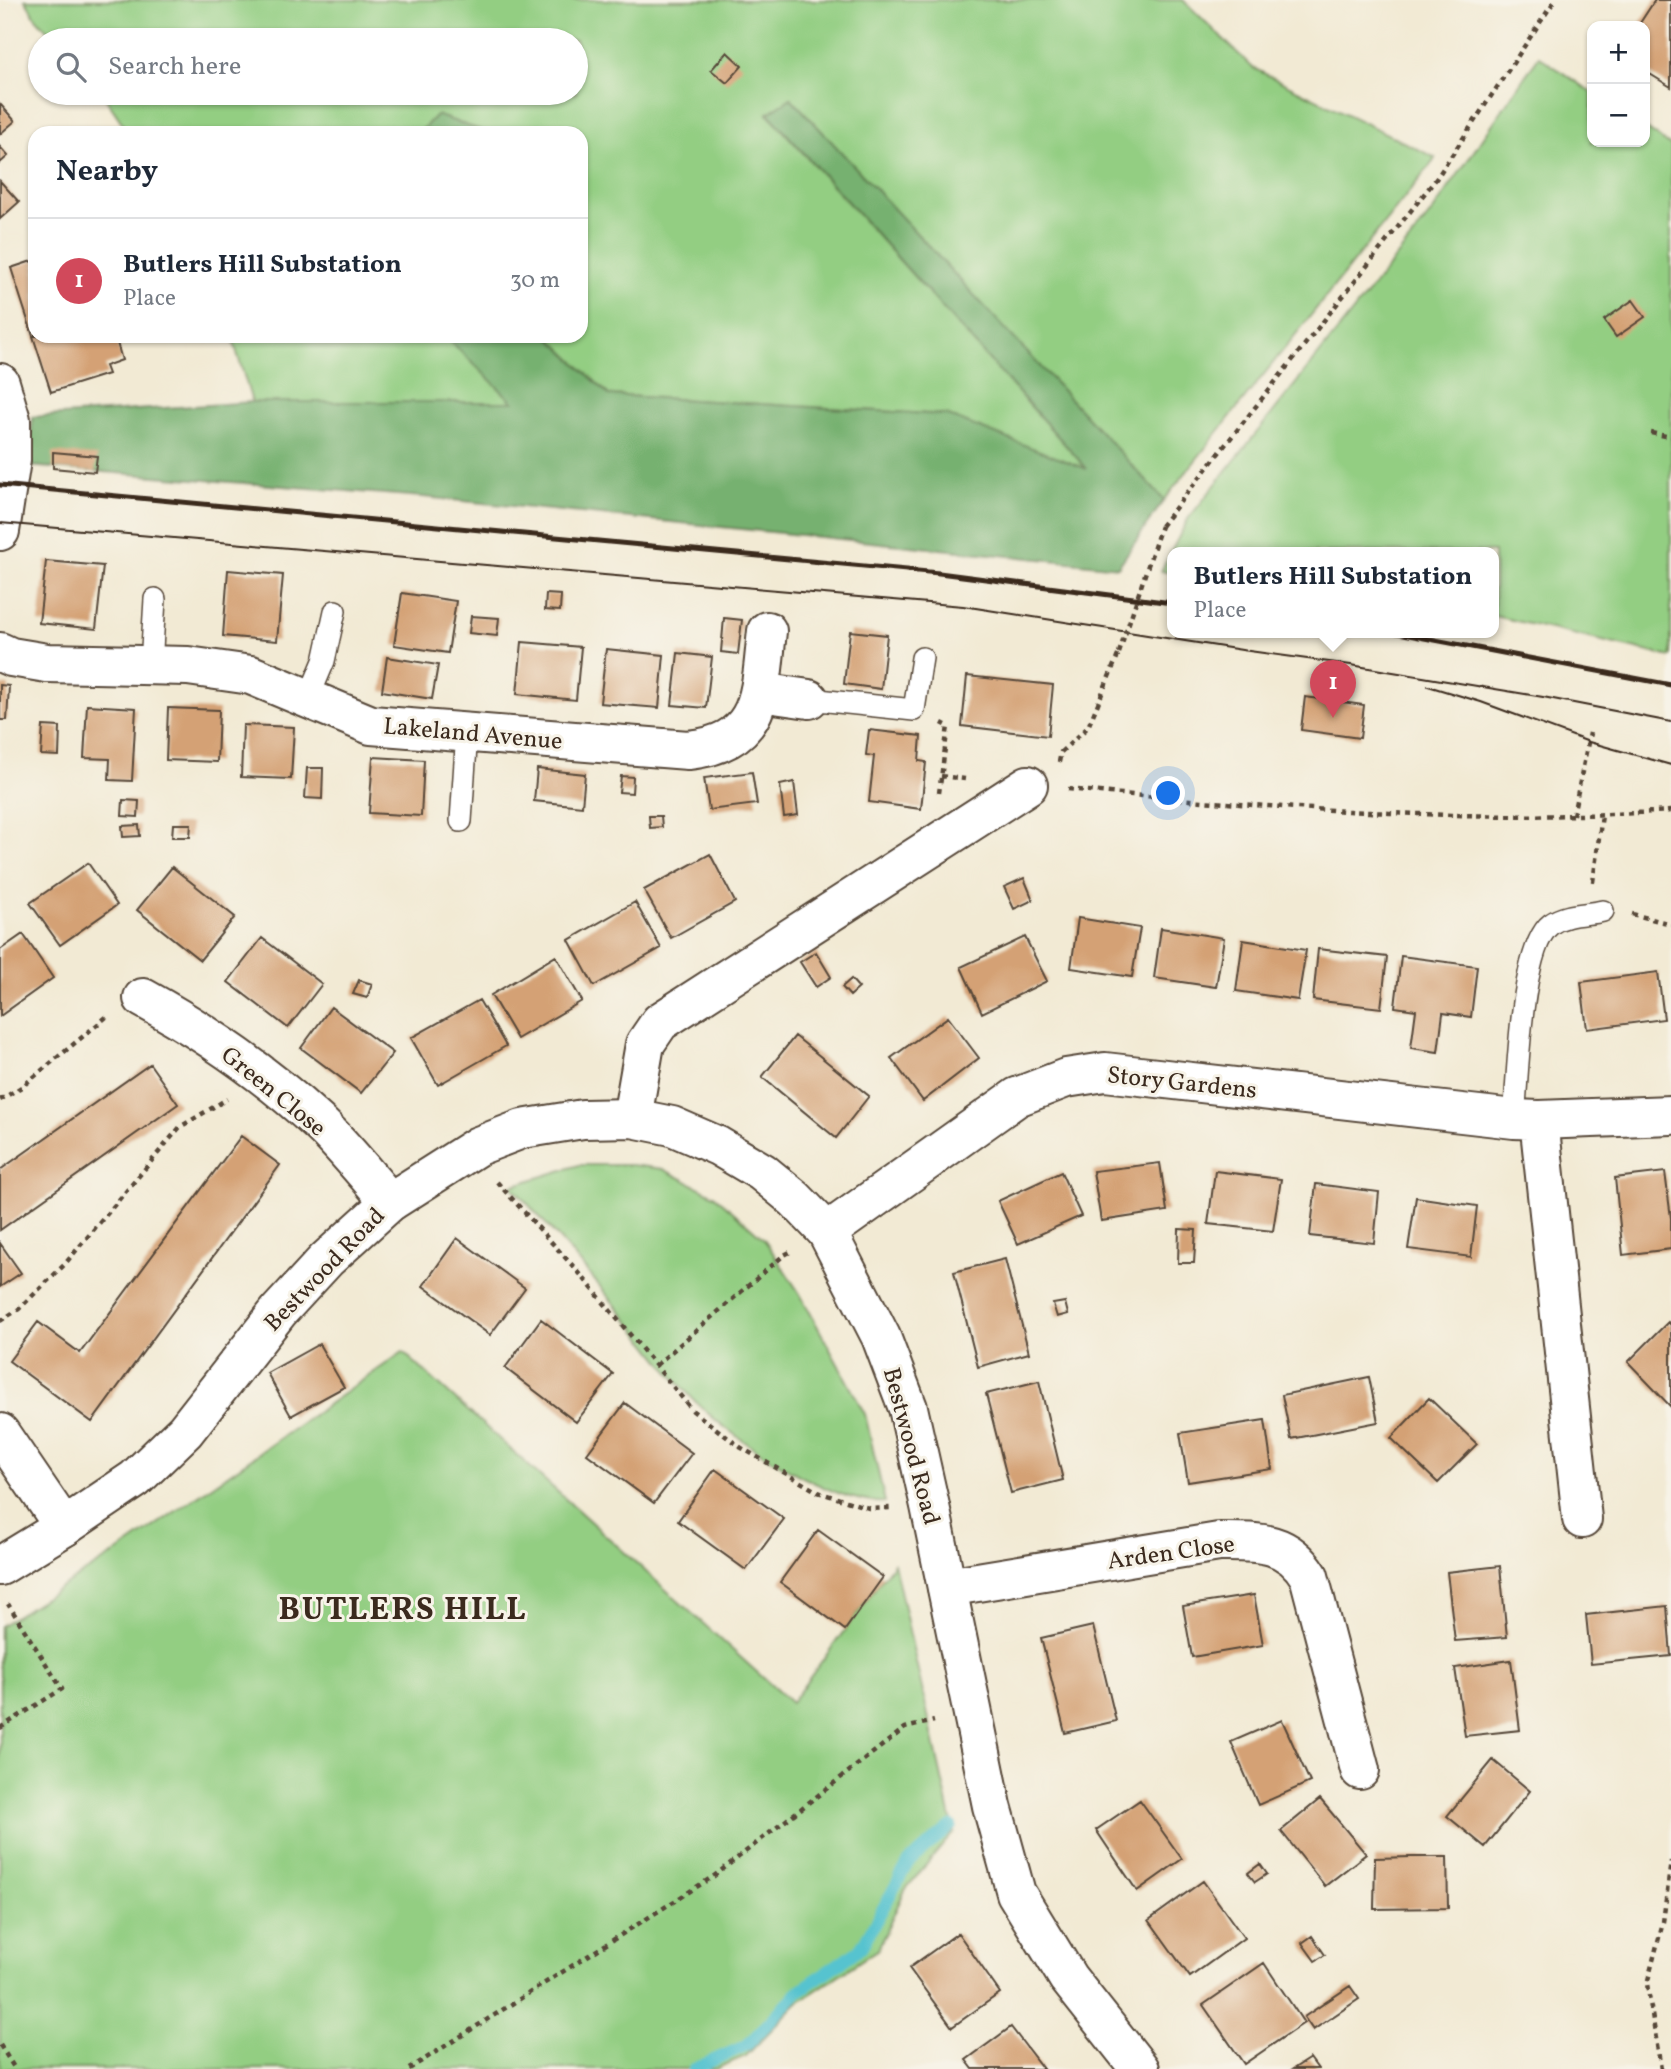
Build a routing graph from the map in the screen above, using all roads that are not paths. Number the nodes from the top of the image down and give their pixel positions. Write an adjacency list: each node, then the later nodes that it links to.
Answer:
1 (0, 383): 2 (street)
2 (0, 530)
3 (155, 599): 8 (lane)
4 (335, 611): 10 (lane)
5 (767, 631): 9 (street, Lakeland Avenue)
6 (0, 652): 8 (street, Lakeland Avenue)
7 (922, 658): 11 (lane)
8 (151, 665): 10 (street, Lakeland Avenue)
9 (760, 692): 11 (street); 12 (street, Lakeland Avenue)
10 (308, 699): 12 (street, Lakeland Avenue)
11 (808, 699)
12 (467, 732): 14 (lane)
13 (1028, 785): 18 (street)
14 (461, 821)
15 (1603, 911): 19 (lane)
16 (143, 998): 20 (street, Green Close)
17 (1671, 1115): 19 (street, Story Gardens)
18 (632, 1118): 20 (street, Bestwood Road); 21 (street, Bestwood Road)
19 (1527, 1120): 21 (street, Story Gardens); 23 (street)
20 (390, 1202): 24 (street, Bestwood Road)
21 (827, 1232): 26 (street, Bestwood Road)
22 (0, 1433): 24 (street)
23 (1581, 1519)
24 (64, 1527): 25 (street, Bestwood Road)
25 (3, 1583)
26 (947, 1587): 27 (street, Arden Close); 28 (street, Bestwood Road)
27 (1360, 1770)
28 (1140, 2069)

